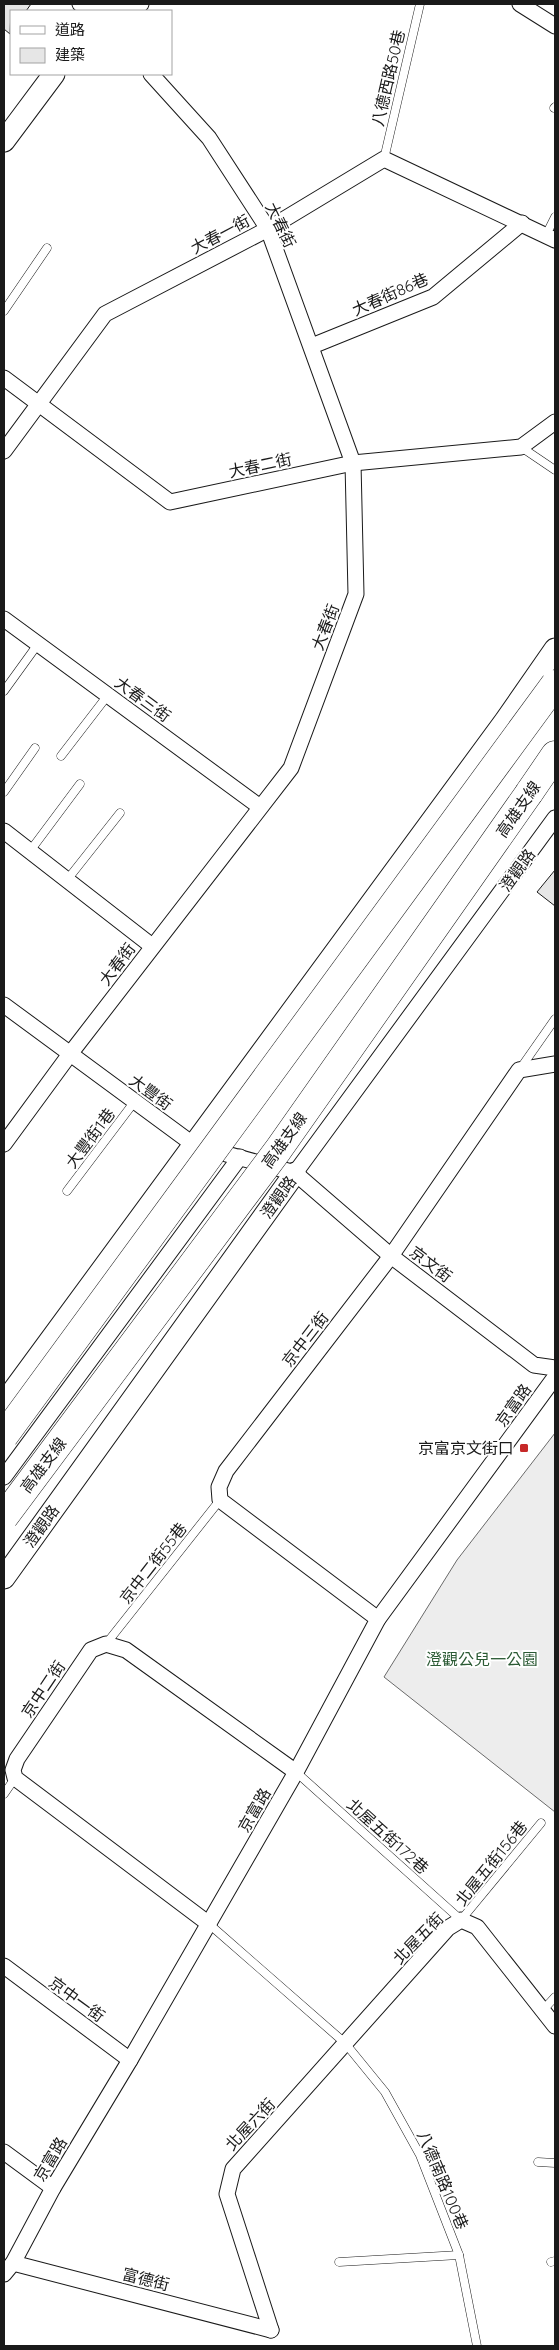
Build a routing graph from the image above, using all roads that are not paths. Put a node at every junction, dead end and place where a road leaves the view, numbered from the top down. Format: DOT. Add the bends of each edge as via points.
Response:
graph roads {
  1 [pos="141,4"];
  2 [pos="420,4"];
  3 [pos="520,4"];
  4 [pos="116,10"];
  5 [pos="555,26"];
  6 [pos="53,75"];
  7 [pos="152,75"];
  8 [pos="4,141"];
  9 [pos="384,159"];
  10 [pos="555,217"];
  11 [pos="522,223"];
  12 [pos="268,228"];
  13 [pos="551,237"];
  14 [pos="47,248"];
  15 [pos="4,311"];
  16 [pos="312,346"];
  17 [pos="4,378"];
  18 [pos="39,403"];
  19 [pos="555,422"];
  20 [pos="521,447"];
  21 [pos="4,451"];
  22 [pos="353,463"];
  23 [pos="555,470"];
  24 [pos="4,619"];
  25 [pos="38,644"];
  26 [pos="555,649"];
  27 [pos="555,684"];
  28 [pos="4,691"];
  29 [pos="108,695"];
  30 [pos="35,748"];
  31 [pos="555,755"];
  32 [pos="61,756"];
  33 [pos="555,772"];
  34 [pos="80,784"];
  35 [pos="4,792"];
  36 [pos="529,793"];
  37 [pos="260,807"];
  38 [pos="120,813"];
  39 [pos="555,818"];
  40 [pos="4,831"];
  41 [pos="30,851"];
  42 [pos="67,880"];
  43 [pos="152,946"];
  44 [pos="4,1005"];
  45 [pos="555,1020"];
  46 [pos="70,1054"];
  47 [pos="555,1064"];
  48 [pos="519,1070"];
  49 [pos="134,1101"];
  50 [pos="4,1144"];
  51 [pos="194,1145"];
  52 [pos="240,1158"];
  53 [pos="295,1173"];
  54 [pos="67,1191"];
  55 [pos="392,1256"];
  56 [pos="555,1368"];
  57 [pos="555,1377"];
  58 [pos="4,1403"];
  59 [pos="4,1436"];
  60 [pos="4,1477"];
  61 [pos="220,1500"];
  62 [pos="4,1517"];
  63 [pos="4,1578"];
  64 [pos="378,1619"];
  65 [pos="106,1644"];
  66 [pos="296,1772"];
  67 [pos="15,1778"];
  68 [pos="4,1794"];
  69 [pos="541,1823"];
  70 [pos="461,1920"];
  71 [pos="208,1924"];
  72 [pos="4,1966"];
  73 [pos="555,1997"];
  74 [pos="544,2009"];
  75 [pos="555,2026"];
  76 [pos="345,2043"];
  77 [pos="130,2060"];
  78 [pos="4,2152"];
  79 [pos="538,2162"];
  80 [pos="555,2163"];
  81 [pos="53,2188"];
  82 [pos="459,2255"];
  83 [pos="339,2262"];
  84 [pos="8,2269"];
  85 [pos="270,2330"];
  86 [pos="477,2346"];
  1 -- 4 [label="street"];
  2 -- 9 [label="lane, 八德西路50巷"];
  3 -- 5 [label="street"];
  6 -- 8 [label="street"];
  7 -- 12 [label="street, 大春街" via="209,138"];
  9 -- 11 [label="street"];
  9 -- 12 [label="street, 大春一街"];
  10 -- 13 [label="lane"];
  11 -- 13 [label="street"];
  11 -- 16 [label="street, 大春街86巷" via="433,297"];
  12 -- 16 [label="street, 大春街"];
  12 -- 18 [label="street, 大春一街" via="106,314"];
  14 -- 15 [label="lane"];
  16 -- 22 [label="street, 大春街"];
  17 -- 18 [label="street, 大春二街"];
  18 -- 21 [label="street, 大春一街"];
  18 -- 22 [label="street, 大春二街" via="170,502"];
  19 -- 20 [label="street"];
  20 -- 22 [label="street, 大春二街"];
  20 -- 23 [label="lane"];
  22 -- 37 [label="street, 大春街" via="356,594 291,768"];
  24 -- 25 [label="street, 大春三街"];
  25 -- 28 [label="lane"];
  25 -- 29 [label="street, 大春三街"];
  26 -- 51 [label="street"];
  27 -- 59 [label="highway, bridge"];
  29 -- 32 [label="lane"];
  29 -- 37 [label="street, 大春三街"];
  30 -- 35 [label="lane"];
  31 -- 36 [label="highway, 高雄支線"];
  33 -- 36 [label="highway"];
  34 -- 41 [label="lane"];
  36 -- 62 [label="highway, 高雄支線, bridge" via="278,1150"];
  37 -- 43 [label="street, 大春街"];
  38 -- 42 [label="lane"];
  39 -- 53 [label="street, 澄觀路"];
  40 -- 41 [label="street"];
  41 -- 42 [label="street"];
  42 -- 43 [label="street"];
  43 -- 46 [label="street, 大春街"];
  44 -- 46 [label="street, 大豐街"];
  45 -- 48 [label="lane"];
  46 -- 49 [label="street, 大豐街"];
  46 -- 50 [label="street, 大春街"];
  47 -- 48 [label="street"];
  48 -- 55 [label="street, 京中三街"];
  49 -- 51 [label="street, 大豐街"];
  49 -- 54 [label="lane, 大豐街1巷"];
  51 -- 52 [label="street, 大豐街"];
  51 -- 58 [label="street"];
  52 -- 53 [label="street, 大豐街"];
  52 -- 60 [label="street"];
  53 -- 55 [label="street, 京文街"];
  53 -- 63 [label="street, 澄觀路"];
  55 -- 56 [label="street, 京文街" via="534,1365"];
  55 -- 61 [label="street, 京中三街" via="226,1471 220,1487"];
  57 -- 64 [label="street, 京富路"];
  61 -- 64 [label="street"];
  61 -- 65 [label="lane, 京中二街55巷"];
  64 -- 66 [label="street, 京富路"];
  65 -- 66 [label="street" via="126,1650"];
  65 -- 67 [label="street, 京中二街" via="91,1650 43,1720 17,1759 13,1770"];
  66 -- 70 [label="lane, 北屋五街172巷"];
  66 -- 71 [label="street, 京富路"];
  67 -- 68 [label="lane"];
  67 -- 71 [label="street"];
  69 -- 70 [label="lane, 北屋五街156巷"];
  70 -- 74 [label="street, 北屋五街" via="477,1927"];
  70 -- 76 [label="street, 北屋五街" via="448,1928"];
  71 -- 76 [label="lane, 八德南路100巷"];
  71 -- 77 [label="street, 京富路"];
  72 -- 77 [label="street, 京中一街"];
  73 -- 74 [label="lane"];
  74 -- 75 [label="street, 北屋五街"];
  76 -- 82 [label="lane, 八德南路100巷" via="385,2092 420,2156"];
  76 -- 85 [label="street, 北屋六街" via="233,2169 227,2194"];
  77 -- 81 [label="street, 京富路"];
  78 -- 81 [label="street"];
  79 -- 80 [label="lane"];
  81 -- 84 [label="street, 京富路"];
  82 -- 83 [label="lane"];
  82 -- 86 [label="lane, 八德南路100巷"];
  84 -- 85 [label="street, 富德街"];
}
